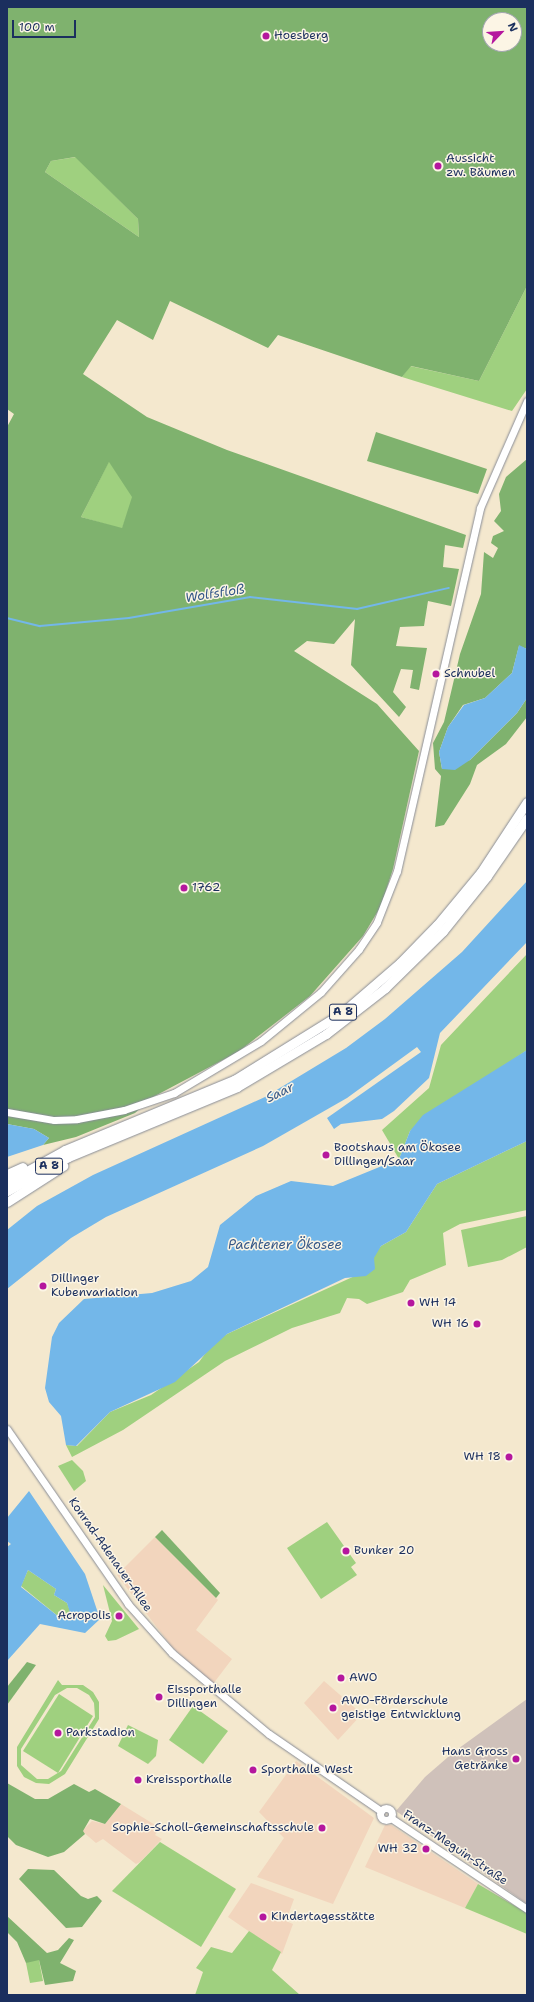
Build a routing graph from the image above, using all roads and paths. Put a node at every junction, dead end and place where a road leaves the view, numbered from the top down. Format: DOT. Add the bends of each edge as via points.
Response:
graph roads {
  1 [pos="527,401"];
  2 [pos="527,802"];
  3 [pos="527,818"];
  4 [pos="497,856"];
  5 [pos="484,874"];
  6 [pos="7,1112"];
  7 [pos="80,1144"];
  8 [pos="94,1146"];
  9 [pos="7,1174"];
  10 [pos="7,1182"];
  11 [pos="7,1191"];
  12 [pos="7,1202"];
  13 [pos="7,1429"];
  14 [pos="391,1818"];
  15 [pos="527,1909"];
  1 -- 6 [label="main road" via="480,508 397,871 380,917 359,949 321,992 267,1037 226,1065 174,1093 124,1110 77,1119 54,1120"];
  2 -- 4 [label="highway, A 8"];
  3 -- 4 [label="highway, A 8"];
  4 -- 5 [label="highway, A 8"];
  5 -- 7 [label="highway, A 8" via="400,963 307,1038 204,1094"];
  5 -- 8 [label="highway, A 8" via="443,930 405,969 311,1044 207,1101"];
  7 -- 9 [label="highway"];
  7 -- 10 [label="highway, A 8"];
  8 -- 11 [label="highway, A 8"];
  8 -- 12 [label="highway"];
  13 -- 14 [label="main road, Konrad-Adenauer-Allee" via="128,1604 169,1650 211,1689 269,1734 380,1810 382,1820"];
  14 -- 15 [label="main road, Franz-Meguin-Straße"];
}
